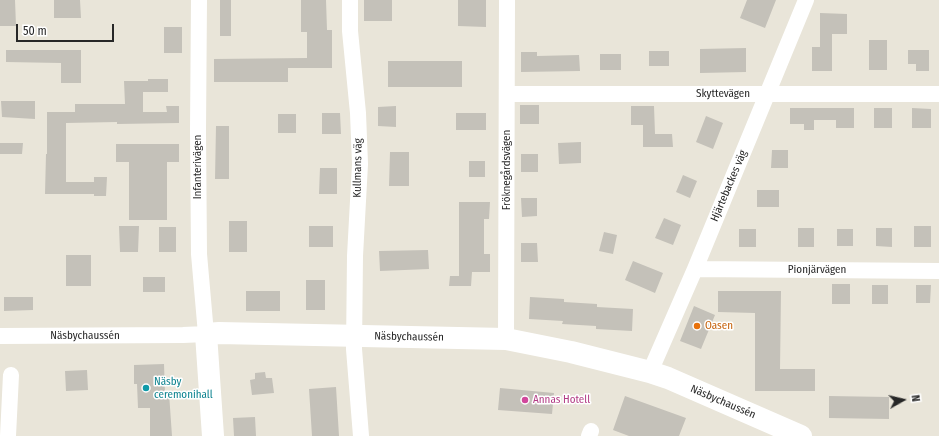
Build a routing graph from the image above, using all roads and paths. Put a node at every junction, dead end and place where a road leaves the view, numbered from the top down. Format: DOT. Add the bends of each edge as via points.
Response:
graph roads {
  1 [pos="199,0"];
  2 [pos="350,0"];
  3 [pos="507,0"];
  4 [pos="806,0"];
  5 [pos="768,93"];
  6 [pos="507,94"];
  7 [pos="939,94"];
  8 [pos="695,269"];
  9 [pos="939,271"];
  10 [pos="206,334"];
  11 [pos="0,336"];
  12 [pos="354,336"];
  13 [pos="506,339"];
  14 [pos="650,372"];
  15 [pos="11,375"];
  16 [pos="8,436"];
  17 [pos="213,436"];
  18 [pos="361,436"];
  19 [pos="801,436"];
  1 -- 10 [label="street, Infanterivägen" via="199,254"];
  2 -- 12 [label="street, Kullmans väg" via="360,164"];
  3 -- 6 [label="street, Fröknegårdsvägen"];
  4 -- 5 [label="street, Hjärtebackes väg"];
  5 -- 6 [label="street, Skyttevägen"];
  5 -- 7 [label="street, Skyttevägen"];
  5 -- 8 [label="street, Hjärtebackes väg"];
  6 -- 13 [label="street, Fröknegårdsvägen"];
  8 -- 9 [label="street, Pionjärvägen"];
  8 -- 14 [label="street, Hjärtebackes väg"];
  10 -- 11 [label="street, Näsbychaussén"];
  10 -- 12 [label="street, Näsbychaussén"];
  10 -- 17 [label="street"];
  12 -- 13 [label="street, Näsbychaussén"];
  12 -- 18 [label="street, Kullmans väg"];
  13 -- 14 [label="street, Näsbychaussén" via="572,352"];
  14 -- 19 [label="street, Näsbychaussén"];
  15 -- 16 [label="street"];
}
